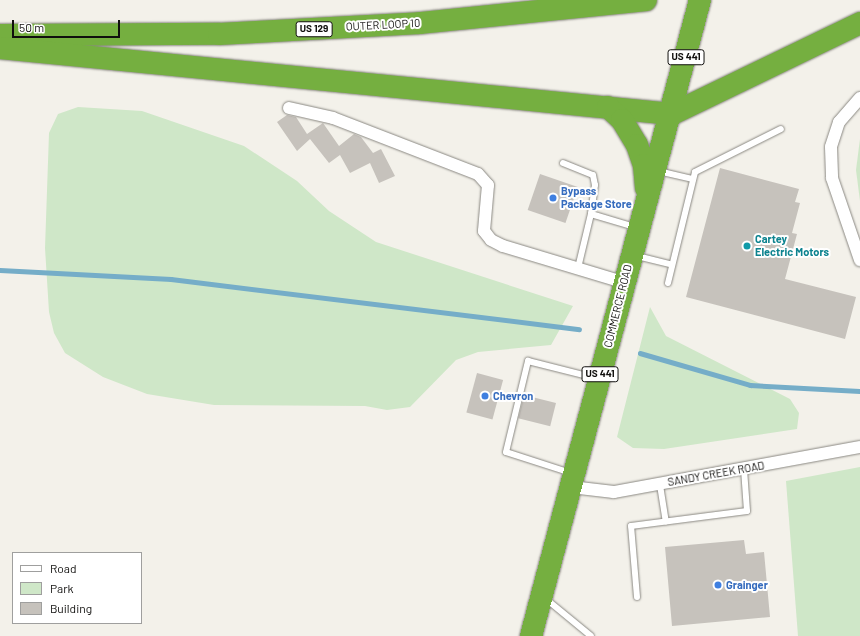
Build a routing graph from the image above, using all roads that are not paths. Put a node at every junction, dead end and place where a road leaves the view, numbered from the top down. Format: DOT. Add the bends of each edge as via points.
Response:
graph roads {
  1 [pos="700,0"];
  2 [pos="636,2"];
  3 [pos="860,23"];
  4 [pos="0,35"];
  5 [pos="0,48"];
  6 [pos="860,98"];
  7 [pos="608,107"];
  8 [pos="289,108"];
  9 [pos="672,114"];
  10 [pos="781,129"];
  11 [pos="563,163"];
  12 [pos="655,170"];
  13 [pos="693,179"];
  14 [pos="647,195"];
  15 [pos="591,214"];
  16 [pos="638,228"];
  17 [pos="631,254"];
  18 [pos="860,260"];
  19 [pos="672,265"];
  20 [pos="578,268"];
  21 [pos="623,282"];
  22 [pos="668,283"];
  23 [pos="599,379"];
  24 [pos="860,446"];
  25 [pos="744,469"];
  26 [pos="572,481"];
  27 [pos="660,484"];
  28 [pos="666,522"];
  29 [pos="542,596"];
  30 [pos="637,597"];
  31 [pos="532,636"];
  32 [pos="591,636"];
  1 -- 9 [label="highway, COMMERCE ROAD / US 441"];
  2 -- 4 [label="highway, OUTER LOOP 10 / US 129" via="420,23 257,32"];
  3 -- 9 [label="highway"];
  5 -- 7 [label="highway"];
  6 -- 18 [label="street" via="839,122 831,147 832,178"];
  7 -- 9 [label="highway"];
  7 -- 14 [label="highway" via="622,120 637,145 644,165"];
  8 -- 20 [label="street" via="332,118 478,174 488,185 484,231 491,240"];
  9 -- 12 [label="highway, COMMERCE ROAD / US 441"];
  10 -- 13 [label="lane" via="695,172"];
  11 -- 15 [label="lane" via="593,175 595,185"];
  12 -- 13 [label="lane"];
  12 -- 14 [label="highway, COMMERCE ROAD / US 441"];
  13 -- 19 [label="lane"];
  14 -- 16 [label="highway, COMMERCE ROAD / US 441"];
  15 -- 16 [label="lane"];
  15 -- 20 [label="lane"];
  16 -- 17 [label="highway, COMMERCE ROAD / US 441"];
  17 -- 19 [label="lane"];
  17 -- 21 [label="highway, COMMERCE ROAD / US 441"];
  19 -- 22 [label="lane"];
  20 -- 21 [label="street"];
  21 -- 23 [label="highway, COMMERCE ROAD / US 441"];
  23 -- 26 [label="highway, COMMERCE ROAD / US 441"];
  23 -- 26 [label="lane" via="528,361 506,452"];
  24 -- 25 [label="street, SANDY CREEK ROAD"];
  25 -- 27 [label="street, SANDY CREEK ROAD"];
  25 -- 28 [label="lane" via="747,511"];
  26 -- 27 [label="street, SANDY CREEK ROAD" via="606,493"];
  26 -- 29 [label="highway, COMMERCE ROAD / US 441"];
  27 -- 28 [label="lane"];
  28 -- 30 [label="lane" via="631,526"];
  29 -- 31 [label="highway, COMMERCE ROAD / US 441"];
  29 -- 32 [label="lane"];
}
